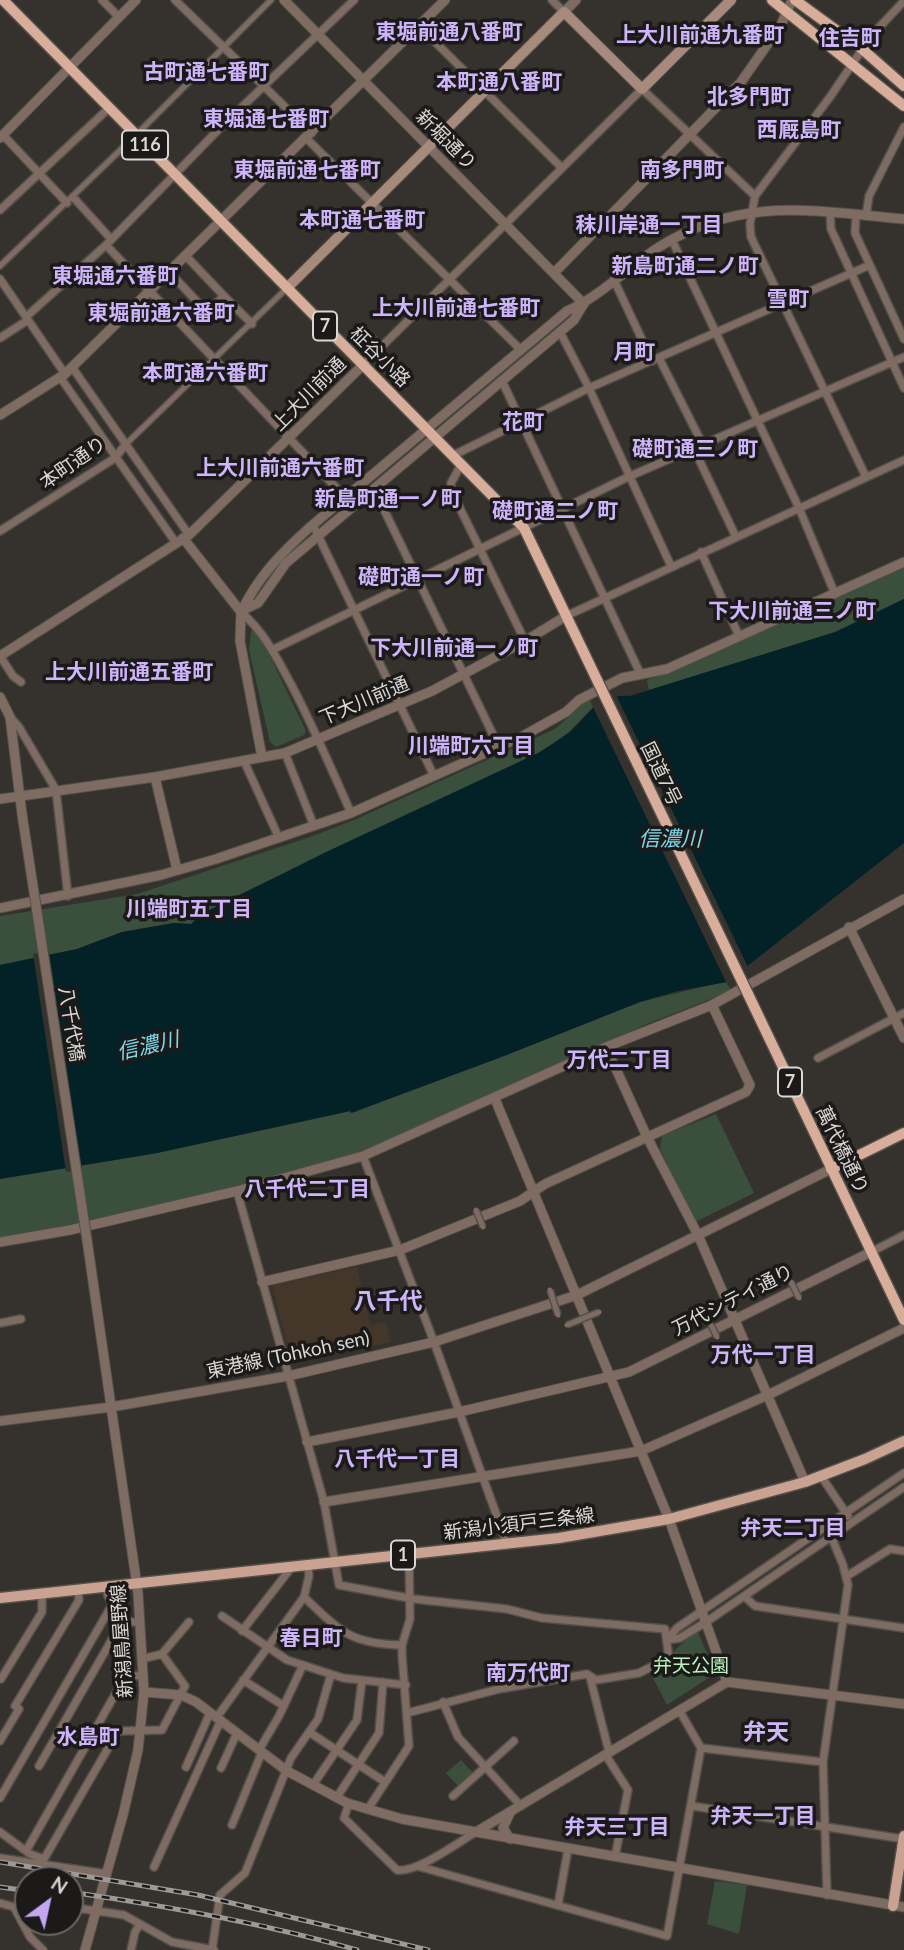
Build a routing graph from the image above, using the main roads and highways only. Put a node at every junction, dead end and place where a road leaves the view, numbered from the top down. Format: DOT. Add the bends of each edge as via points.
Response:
graph roads {
  1 [pos="732,0"];
  2 [pos="772,0"];
  3 [pos="794,0"];
  4 [pos="2,2"];
  5 [pos="564,12"];
  6 [pos="904,86"];
  7 [pos="904,106"];
  8 [pos="287,288"];
  9 [pos="598,682"];
  10 [pos="748,994"];
  11 [pos="904,1133"];
  12 [pos="831,1169"];
  13 [pos="904,1320"];
  14 [pos="904,1441"];
  15 [pos="0,1598"];
  16 [pos="904,1838"];
  17 [pos="899,1907"];
  1 -- 5 [label="main road, 上大川前通" via="642,89"];
  2 -- 7 [label="highway"];
  3 -- 6 [label="highway"];
  4 -- 8 [label="highway, 柾谷小路 / 116"];
  5 -- 8 [label="main road, 本町通り"];
  8 -- 9 [label="highway, 柾谷小路 / 7" via="524,528"];
  9 -- 10 [label="highway, 国道7号 / 7, bridge"];
  10 -- 12 [label="highway, 萬代橋通り / 7"];
  11 -- 12 [label="highway"];
  12 -- 13 [label="highway, 萬代橋通り / 7"];
  14 -- 15 [label="main road, 新潟小須戸三条線 / 1" via="805,1482 669,1519 559,1538"];
  16 -- 17 [label="main road"];
}
